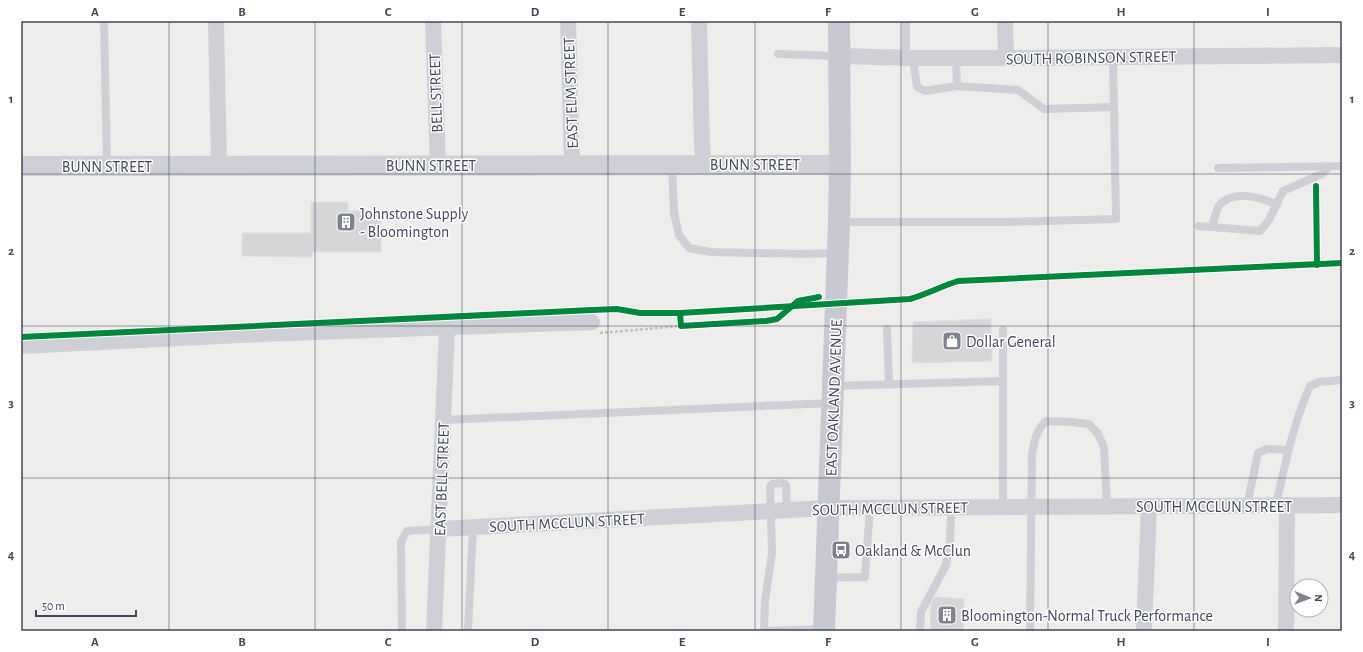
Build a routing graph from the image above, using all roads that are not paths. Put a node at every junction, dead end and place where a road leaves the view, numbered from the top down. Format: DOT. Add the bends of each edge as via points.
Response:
graph roads {
  1 [pos="104,21"];
  2 [pos="216,21"];
  3 [pos="433,21"];
  4 [pos="568,21"];
  5 [pos="699,21"];
  6 [pos="839,21"];
  7 [pos="906,21"];
  8 [pos="1005,21"];
  9 [pos="778,54"];
  10 [pos="1342,54"];
  11 [pos="840,56"];
  12 [pos="1113,57"];
  13 [pos="910,58"];
  14 [pos="956,58"];
  15 [pos="1006,58"];
  16 [pos="957,86"];
  17 [pos="1114,107"];
  18 [pos="672,164"];
  19 [pos="703,164"];
  20 [pos="219,165"];
  21 [pos="840,165"];
  22 [pos="21,166"];
  23 [pos="107,166"];
  24 [pos="438,166"];
  25 [pos="572,166"];
  26 [pos="1342,166"];
  27 [pos="1330,167"];
  28 [pos="1218,168"];
  29 [pos="1277,204"];
  30 [pos="840,222"];
  31 [pos="1199,226"];
  32 [pos="1212,226"];
  33 [pos="838,253"];
  34 [pos="592,322"];
  35 [pos="447,328"];
  36 [pos="887,329"];
  37 [pos="1003,330"];
  38 [pos="21,346"];
  39 [pos="1342,380"];
  40 [pos="1003,381"];
  41 [pos="889,384"];
  42 [pos="834,394"];
  43 [pos="443,420"];
  44 [pos="1288,450"];
  45 [pos="1281,505"];
  46 [pos="1342,505"];
  47 [pos="1149,506"];
  48 [pos="1247,506"];
  49 [pos="1003,507"];
  50 [pos="1032,507"];
  51 [pos="1107,507"];
  52 [pos="829,508"];
  53 [pos="870,508"];
  54 [pos="951,508"];
  55 [pos="787,510"];
  56 [pos="771,511"];
  57 [pos="473,527"];
  58 [pos="439,529"];
  59 [pos="826,578"];
  60 [pos="824,630"];
  61 [pos="402,631"];
  62 [pos="434,631"];
  63 [pos="468,631"];
  64 [pos="764,631"];
  65 [pos="768,631"];
  66 [pos="920,631"];
  67 [pos="1030,631"];
  68 [pos="1144,631"];
  69 [pos="1286,631"];
  1 -- 23 [label="lane"];
  2 -- 20 [label="street"];
  3 -- 24 [label="street, BELL STREET"];
  4 -- 25 [label="street, EAST ELM STREET"];
  5 -- 19 [label="street"];
  6 -- 11 [label="main road, EAST OAKLAND AVENUE"];
  7 -- 13 [label="lane"];
  8 -- 15 [label="street"];
  9 -- 11 [label="lane"];
  10 -- 12 [label="street, SOUTH ROBINSON STREET"];
  11 -- 13 [label="street, SOUTH ROBINSON STREET"];
  11 -- 21 [label="main road, EAST OAKLAND AVENUE"];
  12 -- 15 [label="street, SOUTH ROBINSON STREET"];
  12 -- 17 [label="lane"];
  13 -- 14 [label="street, SOUTH ROBINSON STREET"];
  13 -- 16 [label="lane" via="917,87 925,91"];
  14 -- 15 [label="street, SOUTH ROBINSON STREET"];
  14 -- 16 [label="lane"];
  16 -- 17 [label="lane" via="1018,90 1044,109"];
  17 -- 30 [label="lane" via="1116,219"];
  18 -- 19 [label="street, BUNN STREET"];
  18 -- 25 [label="street, BUNN STREET"];
  18 -- 33 [label="lane" via="674,213 679,235 690,248 711,252"];
  19 -- 21 [label="street, BUNN STREET"];
  20 -- 23 [label="street, BUNN STREET"];
  20 -- 24 [label="street, BUNN STREET"];
  21 -- 30 [label="main road, EAST OAKLAND AVENUE"];
  22 -- 23 [label="street, BUNN STREET"];
  24 -- 25 [label="street, BUNN STREET"];
  26 -- 27 [label="lane"];
  27 -- 28 [label="lane"];
  27 -- 29 [label="lane" via="1322,174 1283,191"];
  29 -- 32 [label="lane" via="1260,231"];
  29 -- 32 [label="lane" via="1266,199 1230,196 1219,205"];
  30 -- 33 [label="main road, EAST OAKLAND AVENUE"];
  31 -- 32 [label="lane"];
  33 -- 42 [label="main road, EAST OAKLAND AVENUE"];
  34 -- 35 [label="street"];
  35 -- 38 [label="street"];
  35 -- 43 [label="street, EAST BELL STREET"];
  36 -- 41 [label="lane"];
  37 -- 40 [label="lane"];
  39 -- 44 [label="lane" via="1319,382 1310,386"];
  40 -- 41 [label="lane"];
  40 -- 49 [label="lane"];
  41 -- 42 [label="lane"];
  42 -- 43 [label="lane"];
  42 -- 52 [label="main road, EAST OAKLAND AVENUE"];
  43 -- 58 [label="street, EAST BELL STREET"];
  44 -- 45 [label="lane"];
  44 -- 48 [label="lane" via="1267,449 1258,453"];
  45 -- 46 [label="street, SOUTH MCCLUN STREET"];
  45 -- 48 [label="street, SOUTH MCCLUN STREET"];
  45 -- 69 [label="street"];
  47 -- 48 [label="street, SOUTH MCCLUN STREET"];
  47 -- 51 [label="street, SOUTH MCCLUN STREET"];
  47 -- 68 [label="street"];
  49 -- 50 [label="street, SOUTH MCCLUN STREET"];
  49 -- 54 [label="street, SOUTH MCCLUN STREET"];
  50 -- 51 [label="street, SOUTH MCCLUN STREET"];
  50 -- 51 [label="lane" via="1034,441 1040,426 1046,421 1089,424 1098,434 1104,447"];
  50 -- 67 [label="lane"];
  52 -- 53 [label="street, SOUTH MCCLUN STREET"];
  52 -- 55 [label="street, SOUTH MCCLUN STREET"];
  52 -- 59 [label="main road, EAST OAKLAND AVENUE"];
  53 -- 54 [label="street, SOUTH MCCLUN STREET"];
  53 -- 59 [label="lane" via="865,577"];
  54 -- 66 [label="lane" via="950,545 946,565 921,612"];
  55 -- 56 [label="street, SOUTH MCCLUN STREET"];
  55 -- 56 [label="lane" via="786,485 783,483 770,485"];
  56 -- 57 [label="street, SOUTH MCCLUN STREET"];
  56 -- 64 [label="lane" via="772,553 765,601"];
  57 -- 58 [label="street, SOUTH MCCLUN STREET"];
  57 -- 63 [label="lane"];
  58 -- 61 [label="lane" via="407,531 402,542"];
  58 -- 62 [label="street, EAST BELL STREET"];
  59 -- 60 [label="main road, EAST OAKLAND AVENUE"];
  60 -- 65 [label="lane"];
}
